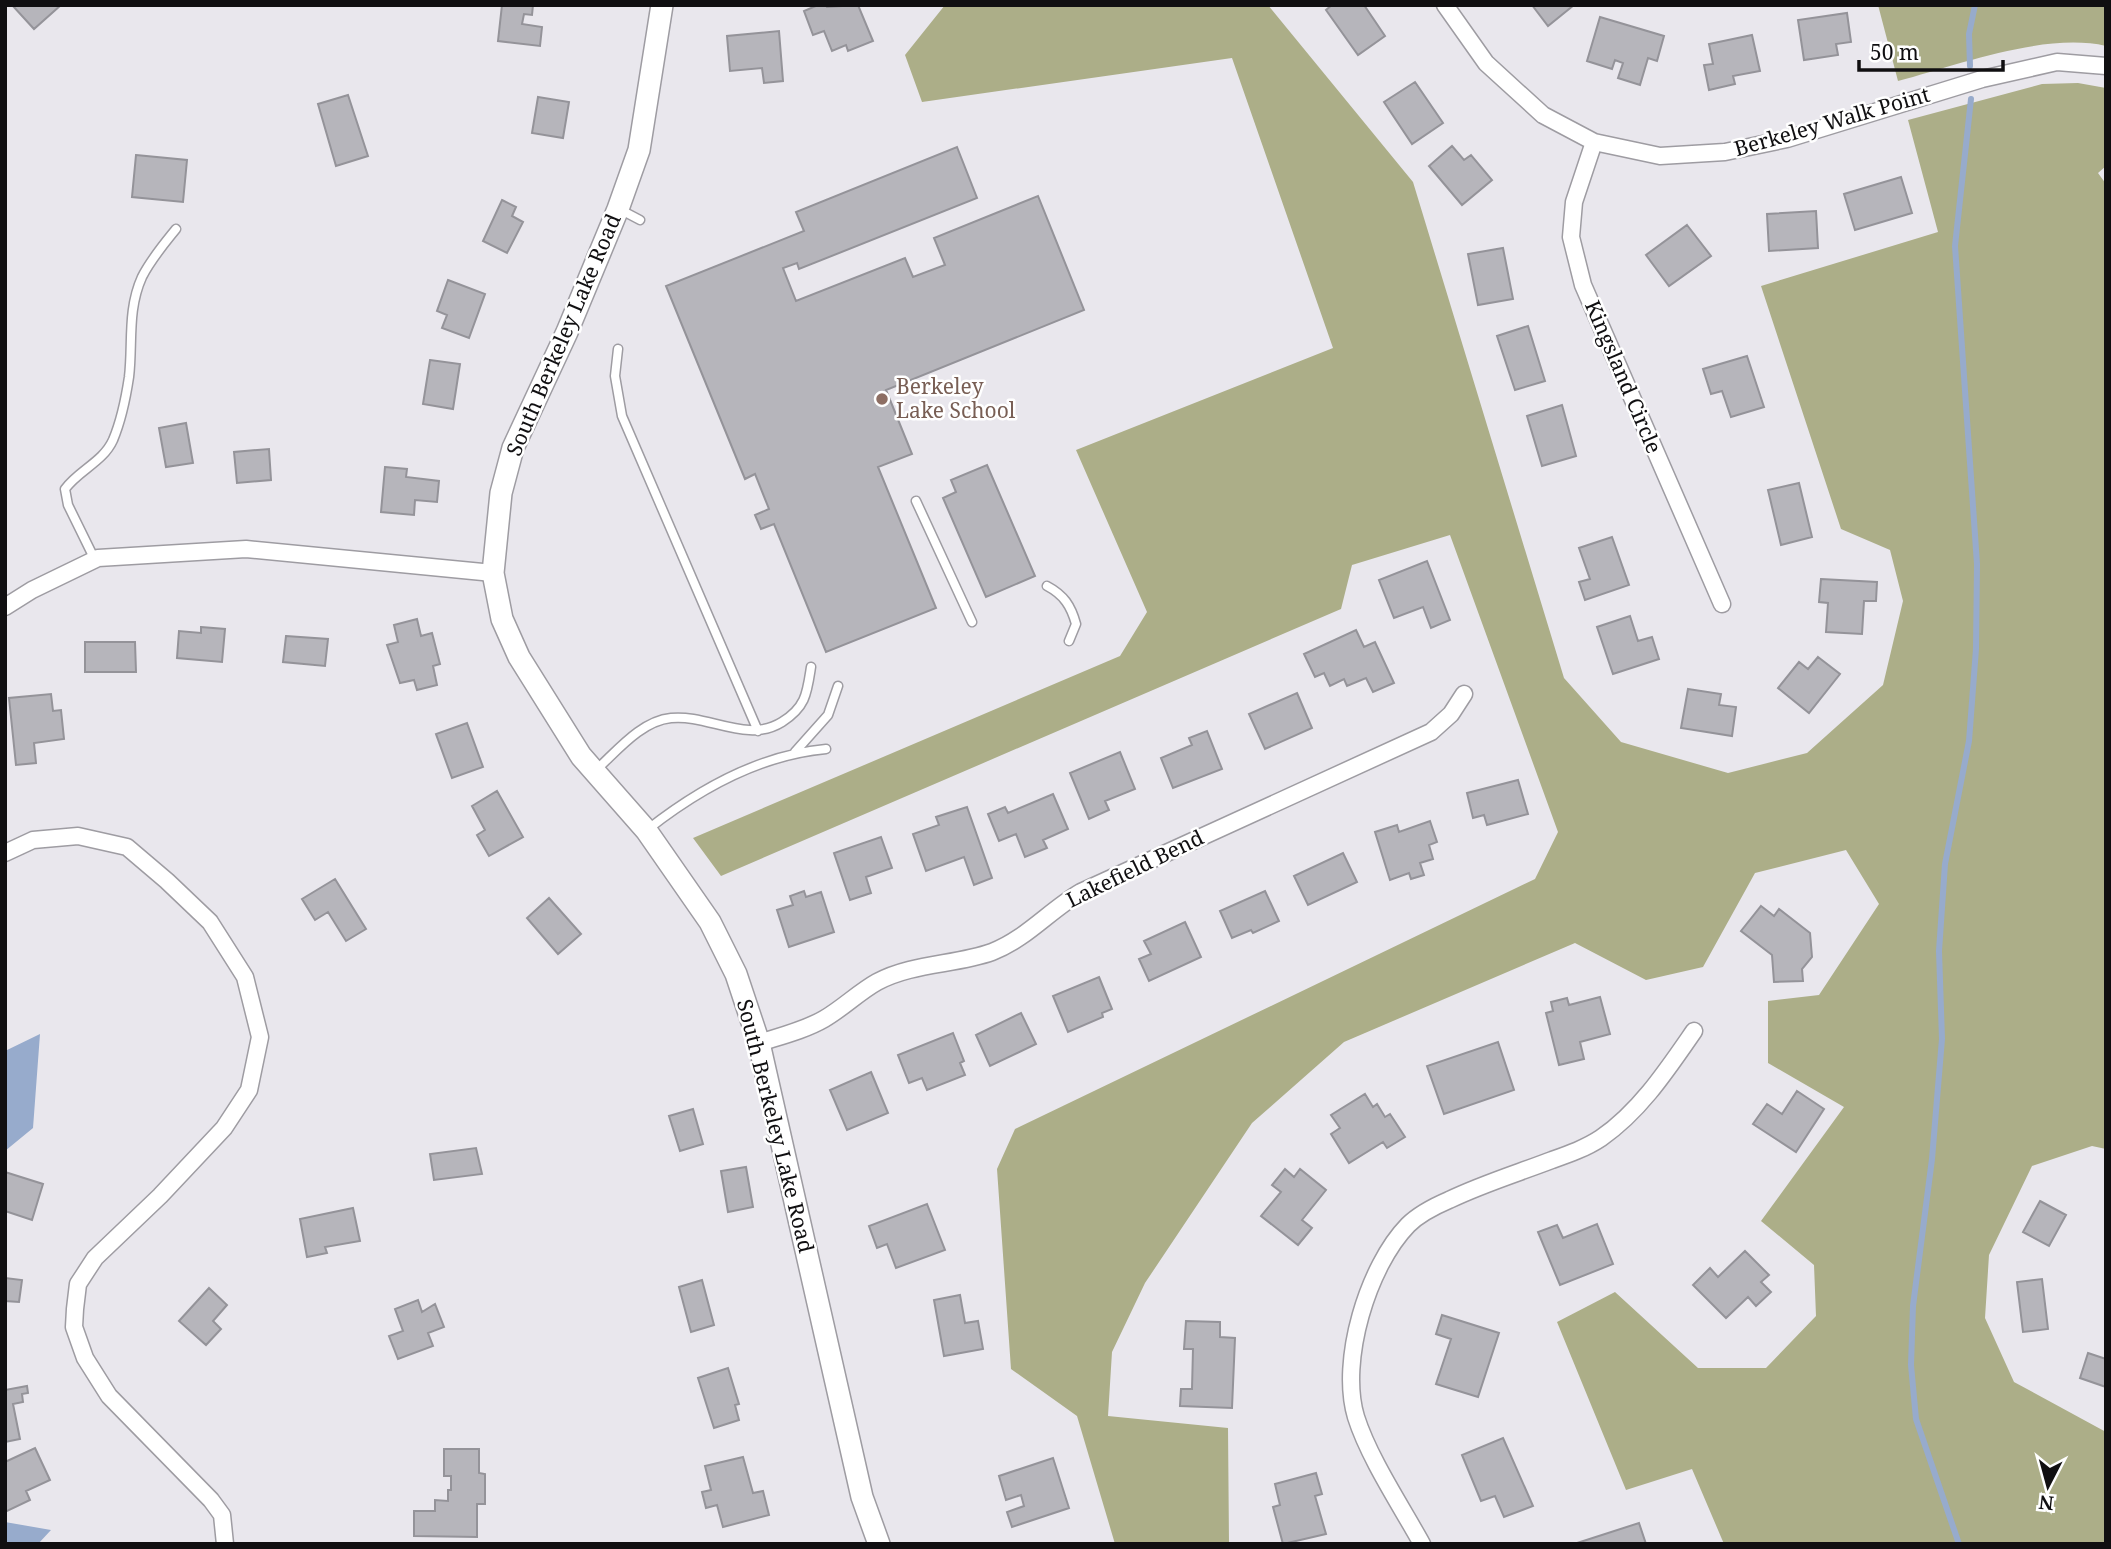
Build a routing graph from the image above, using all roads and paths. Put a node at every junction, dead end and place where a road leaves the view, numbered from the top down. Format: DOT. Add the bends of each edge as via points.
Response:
graph roads {
  1 [pos="662,5"];
  2 [pos="1445,5"];
  3 [pos="2106,66"];
  4 [pos="1594,142"];
  5 [pos="618,209"];
  6 [pos="640,220"];
  7 [pos="176,229"];
  8 [pos="618,349"];
  9 [pos="916,501"];
  10 [pos="95,560"];
  11 [pos="493,573"];
  12 [pos="1047,586"];
  13 [pos="1722,604"];
  14 [pos="5,607"];
  15 [pos="972,622"];
  16 [pos="1069,641"];
  17 [pos="811,667"];
  18 [pos="838,686"];
  19 [pos="1464,694"];
  20 [pos="758,731"];
  21 [pos="826,749"];
  22 [pos="795,751"];
  23 [pos="594,772"];
  24 [pos="646,830"];
  25 [pos="5,853"];
  26 [pos="1694,1031"];
  27 [pos="759,1043"];
  28 [pos="225,1544"];
  29 [pos="880,1544"];
  30 [pos="1422,1544"];
  1 -- 5 [label="street, South Berkeley Lake Road" via="639,150"];
  2 -- 4 [label="street, Berkeley Walk Point" via="1486,63 1543,115"];
  3 -- 4 [label="street, Berkeley Walk Point" via="2057,62 2020,70 1787,139 1725,152 1660,156"];
  4 -- 13 [label="street, Kingsland Circle" via="1574,202 1571,237 1583,285"];
  5 -- 6 [label="lane"];
  5 -- 11 [label="street, South Berkeley Lake Road" via="513,448 501,493"];
  7 -- 10 [label="lane" via="142,278 133,308 129,376 113,439 106,453 65,489 68,506"];
  8 -- 20 [label="lane" via="615,376 622,416"];
  9 -- 15 [label="lane"];
  10 -- 11 [label="street" via="246,550"];
  10 -- 14 [label="street"];
  11 -- 23 [label="street, South Berkeley Lake Road" via="502,618 519,657"];
  12 -- 16 [label="lane" via="1060,593 1072,609 1076,624"];
  17 -- 20 [label="lane" via="807,693 797,713"];
  18 -- 22 [label="lane" via="828,715"];
  19 -- 27 [label="street, Lakefield Bend" via="1451,715 1431,732 1081,892 1007,945 877,982 814,1024"];
  20 -- 23 [label="lane" via="671,718 650,724"];
  21 -- 22 [label="lane"];
  22 -- 24 [label="lane" via="718,782"];
  23 -- 24 [label="street, South Berkeley Lake Road"];
  24 -- 27 [label="street, South Berkeley Lake Road" via="710,922 736,974"];
  25 -- 28 [label="street" via="33,840 78,836 127,847 210,922 245,977 261,1037 249,1090 224,1128 96,1258 78,1284 74,1327 85,1358 109,1396 211,1500 222,1516"];
  26 -- 30 [label="street" via="1656,1087 1601,1138 1431,1209 1409,1224 1387,1252 1357,1326 1351,1382 1356,1416 1368,1447"];
  27 -- 29 [label="street, South Berkeley Lake Road" via="862,1497"];
}
